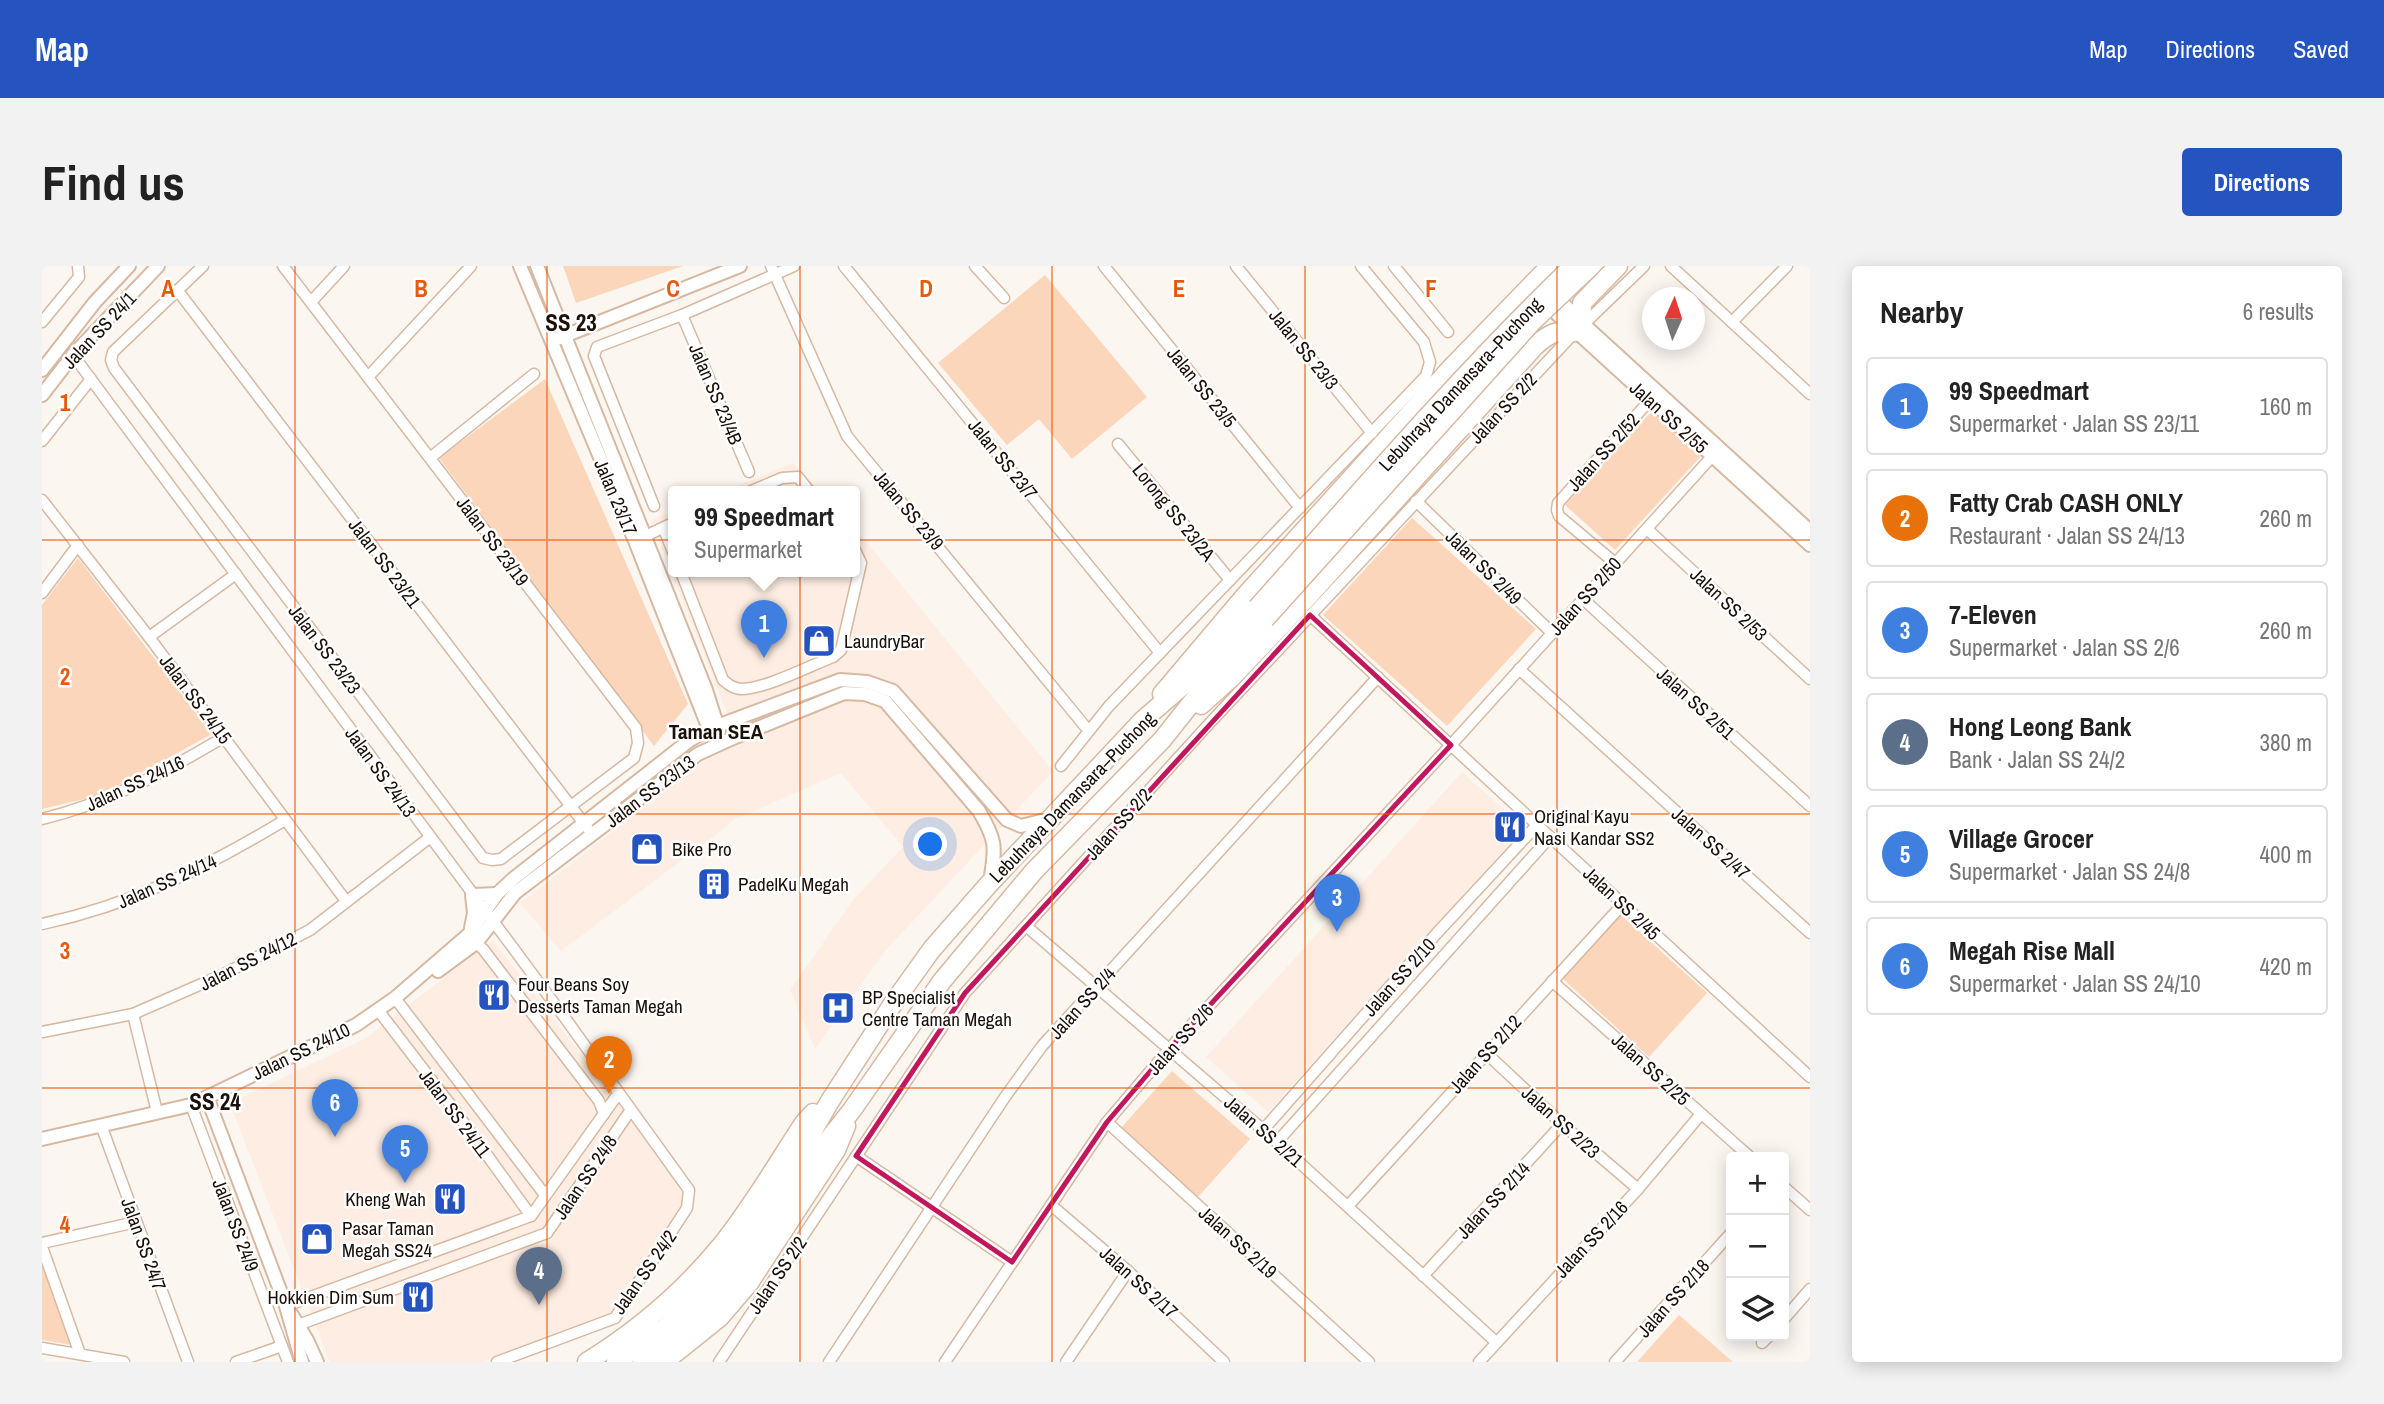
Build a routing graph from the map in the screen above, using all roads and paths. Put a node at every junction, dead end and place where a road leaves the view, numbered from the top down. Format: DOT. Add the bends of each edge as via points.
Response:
graph roads {
  1 [pos="78,266"];
  2 [pos="158,266"];
  3 [pos="203,266"];
  4 [pos="284,266"];
  5 [pos="344,266"];
  6 [pos="471,266"];
  7 [pos="520,266"];
  8 [pos="537,266"];
  9 [pos="740,266"];
  10 [pos="794,266"];
  11 [pos="844,266"];
  12 [pos="975,266"];
  13 [pos="1104,266"];
  14 [pos="1236,266"];
  15 [pos="1361,266"];
  16 [pos="1394,266"];
  17 [pos="1559,266"];
  18 [pos="1573,266"];
  19 [pos="1591,266"];
  20 [pos="1618,266"];
  21 [pos="1644,266"];
  22 [pos="1671,266"];
  23 [pos="1787,266"];
  24 [pos="125,268"];
  25 [pos="773,271"];
  26 [pos="1539,277"];
  27 [pos="1596,286"];
  28 [pos="138,288"];
  29 [pos="178,291"];
  30 [pos="1004,298"];
  31 [pos="311,302"];
  32 [pos="1509,307"];
  33 [pos="682,315"];
  34 [pos="42,322"];
  35 [pos="1732,322"];
  36 [pos="1580,326"];
  37 [pos="1448,332"];
  38 [pos="564,335"];
  39 [pos="1545,336"];
  40 [pos="550,342"];
  41 [pos="73,355"];
  42 [pos="42,370"];
  43 [pos="534,374"];
  44 [pos="368,377"];
  45 [pos="91,379"];
  46 [pos="1810,394"];
  47 [pos="42,395"];
  48 [pos="1650,400"];
  49 [pos="1371,433"];
  50 [pos="42,441"];
  51 [pos="1118,444"];
  52 [pos="1716,452"];
  53 [pos="430,458"];
  54 [pos="749,472"];
  55 [pos="763,486"];
  56 [pos="805,486"];
  57 [pos="42,500"];
  58 [pos="1416,501"];
  59 [pos="654,506"];
  60 [pos="1300,508"];
  61 [pos="668,526"];
  62 [pos="1647,528"];
  63 [pos="1810,531"];
  64 [pos="640,539"];
  65 [pos="78,545"];
  66 [pos="1810,545"];
  67 [pos="1615,564"];
  68 [pos="236,574"];
  69 [pos="683,577"];
  70 [pos="858,577"];
  71 [pos="1230,580"];
  72 [pos="42,593"];
  73 [pos="1583,599"];
  74 [pos="1261,613"];
  75 [pos="1310,615"];
  76 [pos="1552,633"];
  77 [pos="149,637"];
  78 [pos="1160,653"];
  79 [pos="1519,669"];
  80 [pos="1378,677"];
  81 [pos="1810,679"];
  82 [pos="705,702"];
  83 [pos="741,717"];
  84 [pos="1143,720"];
  85 [pos="715,730"];
  86 [pos="1088,730"];
  87 [pos="224,737"];
  88 [pos="733,738"];
  89 [pos="690,740"];
  90 [pos="1162,740"];
  91 [pos="1451,744"];
  92 [pos="709,749"];
  93 [pos="1061,766"];
  94 [pos="570,806"];
  95 [pos="1810,806"];
  96 [pos="1053,817"];
  97 [pos="42,819"];
  98 [pos="285,820"];
  99 [pos="1537,825"];
  100 [pos="588,829"];
  101 [pos="1550,837"];
  102 [pos="429,838"];
  103 [pos="989,884"];
  104 [pos="497,894"];
  105 [pos="472,895"];
  106 [pos="346,901"];
  107 [pos="1623,904"];
  108 [pos="489,917"];
  109 [pos="42,925"];
  110 [pos="1026,926"];
  111 [pos="1810,933"];
  112 [pos="473,939"];
  113 [pos="1552,981"];
  114 [pos="1098,986"];
  115 [pos="395,998"];
  116 [pos="378,1010"];
  117 [pos="133,1014"];
  118 [pos="42,1032"];
  119 [pos="1170,1048"];
  120 [pos="1486,1053"];
  121 [pos="1810,1077"];
  122 [pos="618,1094"];
  123 [pos="207,1097"];
  124 [pos="830,1101"];
  125 [pos="191,1105"];
  126 [pos="852,1110"];
  127 [pos="630,1111"];
  128 [pos="158,1112"];
  129 [pos="604,1114"];
  130 [pos="1701,1114"];
  131 [pos="1107,1122"];
  132 [pos="1562,1124"];
  133 [pos="101,1125"];
  134 [pos="1263,1130"];
  135 [pos="42,1139"];
  136 [pos="1277,1142"];
  137 [pos="1744,1152"];
  138 [pos="856,1156"];
  139 [pos="787,1189"];
  140 [pos="1638,1189"];
  141 [pos="689,1190"];
  142 [pos="1789,1191"];
  143 [pos="545,1195"];
  144 [pos="1051,1205"];
  145 [pos="1348,1206"];
  146 [pos="933,1207"];
  147 [pos="1810,1210"];
  148 [pos="531,1216"];
  149 [pos="136,1222"];
  150 [pos="1726,1239"];
  151 [pos="42,1245"];
  152 [pos="1012,1262"];
  153 [pos="1128,1271"];
  154 [pos="1423,1276"];
  155 [pos="1810,1289"];
  156 [pos="286,1306"];
  157 [pos="1789,1313"];
  158 [pos="298,1325"];
  159 [pos="1496,1342"];
  160 [pos="282,1346"];
  161 [pos="42,1348"];
  162 [pos="80,1354"];
  163 [pos="124,1362"];
  164 [pos="188,1362"];
  165 [pos="236,1362"];
  166 [pos="288,1362"];
  167 [pos="302,1362"];
  168 [pos="317,1362"];
  169 [pos="497,1362"];
  170 [pos="587,1362"];
  171 [pos="616,1362"];
  172 [pos="642,1362"];
  173 [pos="664,1362"];
  174 [pos="719,1362"];
  175 [pos="829,1362"];
  176 [pos="945,1362"];
  177 [pos="1066,1362"];
  178 [pos="1224,1362"];
  179 [pos="1369,1362"];
  180 [pos="1479,1362"];
  181 [pos="1615,1362"];
  1 -- 34 [label="street" via="79,277"];
  2 -- 28 [label="street, Jalan SS 24/1"];
  3 -- 29 [label="street"];
  4 -- 31 [label="street, Jalan SS 23/19"];
  5 -- 31 [label="street"];
  6 -- 44 [label="street"];
  7 -- 40 [label="street, Jalan 23/17"];
  8 -- 38 [label="street, Jalan 23/17"];
  9 -- 38 [label="street"];
  10 -- 25 [label="street"];
  11 -- 78 [label="street, Jalan SS 23/7"];
  12 -- 30 [label="street"];
  13 -- 60 [label="street, Jalan SS 23/5"];
  14 -- 49 [label="street, Jalan SS 23/3"];
  15 -- 49 [label="street" via="1424,342 1430,362 1426,376"];
  16 -- 37 [label="street"];
  17 -- 27 [label="highway" via="1570,286"];
  18 -- 74 [label="highway, Lebuhraya Damansara–Puchong, bridge" via="1436,407"];
  19 -- 74 [label="highway, Lebuhraya Damansara–Puchong, bridge" via="1532,322"];
  20 -- 27 [label="highway"];
  21 -- 36 [label="street, Jalan SS 2/2"];
  22 -- 35 [label="street"];
  23 -- 35 [label="street"];
  24 -- 28 [label="street"];
  24 -- 42 [label="street, Jalan SS 24/1"];
  25 -- 33 [label="street"];
  25 -- 86 [label="street, Jalan SS 23/9" via="847,436"];
  26 -- 32 [label="highway"];
  26 -- 36 [label="street, Jalan SS 2/55"];
  27 -- 36 [label="highway" via="1582,303"];
  28 -- 41 [label="street, Jalan SS 24/1"];
  29 -- 94 [label="street, Jalan SS 23/21"];
  29 -- 94 [label="street, Jalan SS 23/23" via="113,352 114,368 483,858 501,859"];
  31 -- 44 [label="street, Jalan SS 23/19"];
  32 -- 39 [label="highway" via="1535,310 1545,325"];
  32 -- 84 [label="highway" via="1244,597"];
  33 -- 54 [label="street, Jalan SS 23/4B"];
  33 -- 59 [label="street" via="597,347 594,356"];
  35 -- 46 [label="street"];
  36 -- 39 [label="highway"];
  36 -- 48 [label="street, Jalan SS 2/55"];
  36 -- 52 [label="street, Jalan SS 2/55"];
  36 -- 58 [label="street, Jalan SS 2/2"];
  38 -- 40 [label="street"];
  38 -- 64 [label="street, Jalan 23/17"];
  39 -- 90 [label="highway" via="1232,677"];
  40 -- 64 [label="street, Jalan 23/17"];
  41 -- 45 [label="street, Jalan SS 24/13"];
  41 -- 47 [label="street, Jalan SS 24/1"];
  43 -- 53 [label="street"];
  44 -- 53 [label="street, Jalan SS 23/19"];
  45 -- 50 [label="street, Jalan SS 24/1"];
  45 -- 68 [label="street, Jalan SS 24/13"];
  48 -- 52 [label="street, Jalan SS 2/55"];
  48 -- 67 [label="street, Jalan SS 2/52" via="1558,503 1559,516"];
  49 -- 60 [label="street"];
  51 -- 71 [label="street, Lorong SS 23/2A"];
  52 -- 62 [label="street, Jalan SS 2/50"];
  52 -- 63 [label="street, Jalan SS 2/55"];
  52 -- 66 [label="street, Jalan SS 2/55"];
  53 -- 94 [label="street, Jalan SS 23/19" via="636,728 634,758"];
  55 -- 56 [label="street" via="798,477"];
  57 -- 65 [label="street, Jalan SS 24/15"];
  58 -- 75 [label="street, Jalan SS 2/2"];
  58 -- 76 [label="street, Jalan SS 2/49"];
  60 -- 71 [label="street"];
  61 -- 64 [label="street"];
  62 -- 67 [label="street, Jalan SS 2/50"];
  62 -- 81 [label="street, Jalan SS 2/53"];
  64 -- 82 [label="street, Jalan 23/17"];
  65 -- 72 [label="street"];
  65 -- 77 [label="street, Jalan SS 24/15"];
  67 -- 73 [label="street, Jalan SS 2/50"];
  68 -- 77 [label="street"];
  68 -- 102 [label="street, Jalan SS 24/13"];
  69 -- 70 [label="street" via="723,680 743,689 833,657 841,650"];
  71 -- 78 [label="street"];
  73 -- 76 [label="street, Jalan SS 2/50"];
  73 -- 95 [label="street, Jalan SS 2/51"];
  74 -- 84 [label="highway, Lebuhraya Damansara–Puchong"];
  74 -- 90 [label="highway, Lebuhraya Damansara–Puchong"];
  75 -- 80 [label="street, Jalan SS 2/45"];
  75 -- 110 [label="street, Jalan SS 2/2"];
  76 -- 79 [label="street, Jalan SS 2/50"];
  77 -- 87 [label="street, Jalan SS 24/15"];
  78 -- 86 [label="street"];
  79 -- 91 [label="street, Jalan SS 2/50"];
  79 -- 111 [label="street, Jalan SS 2/47"];
  80 -- 91 [label="street, Jalan SS 2/45"];
  80 -- 114 [label="street, Jalan SS 2/4"];
  82 -- 83 [label="street"];
  82 -- 85 [label="street, Jalan 23/17"];
  82 -- 89 [label="street"];
  83 -- 85 [label="street, Jalan SS 23/13"];
  83 -- 96 [label="street, Jalan SS 23/13" via="840,680 867,682 893,691 1007,820 1021,826"];
  84 -- 96 [label="highway, Lebuhraya Damansara–Puchong"];
  85 -- 88 [label="street"];
  85 -- 89 [label="street, Jalan SS 23/13"];
  85 -- 92 [label="street"];
  86 -- 93 [label="street"];
  87 -- 97 [label="street, Jalan SS 24/16" via="110,798"];
  87 -- 98 [label="street, Jalan SS 24/15"];
  88 -- 92 [label="street, Jalan SS 23/13"];
  88 -- 103 [label="street, Jalan SS 23/13" via="844,693 885,701 991,831 996,846"];
  89 -- 100 [label="street, Jalan SS 23/13"];
  90 -- 126 [label="highway, Lebuhraya Damansara–Puchong" via="1034,871 942,981"];
  91 -- 99 [label="street, Jalan SS 2/45"];
  91 -- 119 [label="street, Jalan SS 2/6"];
  92 -- 100 [label="street, Jalan SS 23/13"];
  94 -- 100 [label="street, Jalan SS 23/21"];
  96 -- 103 [label="highway, Lebuhraya Damansara–Puchong"];
  98 -- 106 [label="street, Jalan SS 24/15"];
  98 -- 109 [label="street, Jalan SS 24/14" via="230,853 147,892 106,909"];
  99 -- 101 [label="street, Jalan SS 2/45"];
  99 -- 134 [label="street, Jalan SS 2/10"];
  100 -- 104 [label="street, Jalan SS 23/13"];
  100 -- 108 [label="street, Jalan SS 23/13"];
  101 -- 107 [label="street, Jalan SS 2/45"];
  101 -- 136 [label="street, Jalan SS 2/10"];
  102 -- 105 [label="street, Jalan SS 24/13"];
  102 -- 106 [label="street, Jalan SS 24/12"];
  103 -- 124 [label="highway, Lebuhraya Damansara–Puchong" via="932,949"];
  104 -- 105 [label="street"];
  104 -- 108 [label="street, Jalan SS 23/13"];
  105 -- 108 [label="street, Jalan SS 24/13"];
  105 -- 112 [label="street"];
  106 -- 117 [label="street, Jalan SS 24/12" via="310,930"];
  107 -- 113 [label="street, Jalan SS 2/12"];
  107 -- 121 [label="street, Jalan SS 2/45"];
  108 -- 112 [label="street, Jalan SS 24/10"];
  108 -- 122 [label="street, Jalan SS 24/13"];
  110 -- 114 [label="street, Jalan SS 2/21"];
  110 -- 138 [label="street, Jalan SS 2/2" via="965,993"];
  112 -- 115 [label="street, Jalan SS 24/10" via="419,975"];
  112 -- 129 [label="street" via="599,1101"];
  113 -- 120 [label="street, Jalan SS 2/12"];
  113 -- 130 [label="street, Jalan SS 2/25"];
  114 -- 119 [label="street, Jalan SS 2/21"];
  114 -- 146 [label="street, Jalan SS 2/4" via="1035,1056"];
  115 -- 116 [label="street, Jalan SS 24/10"];
  115 -- 143 [label="street"];
  116 -- 123 [label="street, Jalan SS 24/10"];
  116 -- 148 [label="street, Jalan SS 24/11"];
  117 -- 118 [label="street, Jalan SS 24/12"];
  117 -- 128 [label="street"];
  119 -- 131 [label="street, Jalan SS 2/6"];
  119 -- 134 [label="street, Jalan SS 2/21"];
  120 -- 132 [label="street, Jalan SS 2/23"];
  120 -- 145 [label="street, Jalan SS 2/12"];
  122 -- 127 [label="street, Jalan SS 24/13"];
  122 -- 129 [label="street, Jalan SS 24/8"];
  123 -- 125 [label="street, Jalan SS 24/10"];
  123 -- 156 [label="street, Jalan SS 24/9"];
  124 -- 139 [label="highway, Lebuhraya Damansara–Puchong"];
  124 -- 170 [label="highway" via="804,1123 722,1245 692,1279 618,1343"];
  125 -- 128 [label="street, Jalan SS 24/10"];
  125 -- 160 [label="street, Jalan SS 24/9"];
  126 -- 139 [label="highway, Lebuhraya Damansara–Puchong"];
  126 -- 173 [label="highway" via="836,1150 749,1283 720,1317"];
  127 -- 129 [label="street"];
  127 -- 141 [label="street, Jalan SS 24/13"];
  127 -- 158 [label="street, Jalan SS 24/8" via="547,1233"];
  128 -- 133 [label="street, Jalan SS 24/10"];
  129 -- 143 [label="street, Jalan SS 24/8"];
  130 -- 137 [label="street, Jalan SS 2/25"];
  130 -- 140 [label="street, Jalan SS 2/16"];
  131 -- 144 [label="street, Jalan SS 2/6"];
  131 -- 179 [label="street, Jalan SS 2/19"];
  132 -- 140 [label="street, Jalan SS 2/23"];
  132 -- 154 [label="street, Jalan SS 2/14"];
  133 -- 135 [label="street, Jalan SS 24/10"];
  133 -- 149 [label="street, Jalan SS 24/7"];
  134 -- 136 [label="street, Jalan SS 2/21"];
  136 -- 145 [label="street, Jalan SS 2/21"];
  138 -- 146 [label="street"];
  138 -- 174 [label="street, Jalan SS 2/2"];
  139 -- 171 [label="highway, Lebuhraya Damansara–Puchong" via="706,1287 666,1327"];
  139 -- 172 [label="highway, Lebuhraya Damansara–Puchong" via="755,1249 717,1296"];
  140 -- 159 [label="street, Jalan SS 2/16"];
  141 -- 169 [label="street, Jalan SS 24/2" via="687,1208 615,1318"];
  142 -- 147 [label="street"];
  143 -- 148 [label="street, Jalan SS 24/8"];
  144 -- 152 [label="street, Jalan SS 2/6"];
  144 -- 153 [label="street, Jalan SS 2/17"];
  145 -- 154 [label="street, Jalan SS 2/21"];
  146 -- 152 [label="street"];
  146 -- 175 [label="street, Jalan SS 2/4"];
  148 -- 156 [label="street, Jalan SS 24/8"];
  149 -- 151 [label="street"];
  149 -- 164 [label="street, Jalan SS 24/7"];
  150 -- 181 [label="street, Jalan SS 2/18"];
  151 -- 162 [label="street"];
  152 -- 176 [label="street, Jalan SS 2/6"];
  153 -- 177 [label="street"];
  153 -- 178 [label="street, Jalan SS 2/17"];
  154 -- 159 [label="street, Jalan SS 2/21"];
  155 -- 157 [label="street"];
  156 -- 158 [label="street, Jalan SS 24/9"];
  156 -- 167 [label="street, Jalan SS 24/9"];
  158 -- 168 [label="street, Jalan SS 24/9"];
  159 -- 180 [label="street, Jalan SS 2/16"];
  160 -- 165 [label="street"];
  160 -- 166 [label="street, Jalan SS 24/9"];
  161 -- 162 [label="street"];
  162 -- 163 [label="street"];
}
